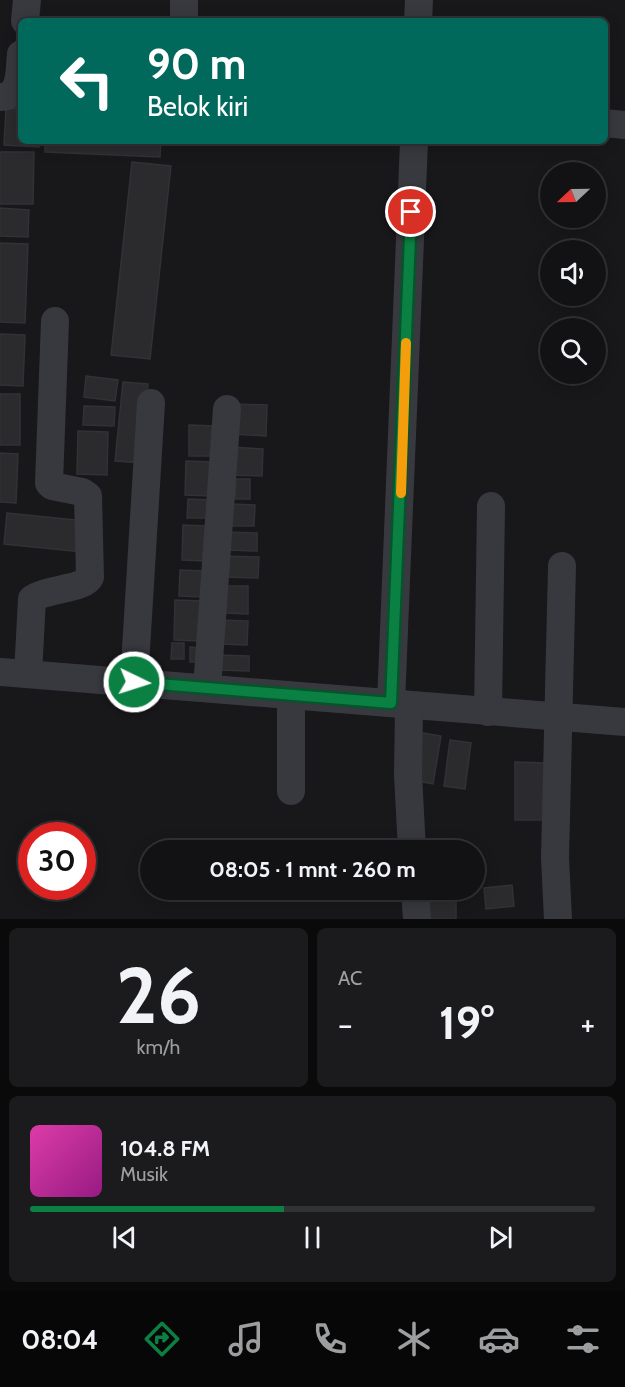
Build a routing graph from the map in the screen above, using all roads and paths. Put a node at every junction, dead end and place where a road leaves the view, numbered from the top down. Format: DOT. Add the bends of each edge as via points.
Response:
graph roads {
  1 [pos="27,0"];
  2 [pos="184,0"];
  3 [pos="419,0"];
  4 [pos="24,18"];
  5 [pos="184,18"];
  6 [pos="418,18"];
  7 [pos="18,87"];
  8 [pos="0,97"];
  9 [pos="608,123"];
  10 [pos="625,125"];
  11 [pos="414,144"];
  12 [pos="55,321"];
  13 [pos="151,403"];
  14 [pos="227,409"];
  15 [pos="491,506"];
  16 [pos="562,566"];
  17 [pos="0,672"];
  18 [pos="28,674"];
  19 [pos="134,682"];
  20 [pos="207,688"];
  21 [pos="291,696"];
  22 [pos="400,704"];
  23 [pos="488,712"];
  24 [pos="558,716"];
  25 [pos="625,722"];
  26 [pos="291,791"];
  27 [pos="411,840"];
  28 [pos="416,900"];
  29 [pos="417,919"];
  30 [pos="558,919"];
  1 -- 4 [label="street"];
  2 -- 5 [label="street"];
  3 -- 6 [label="street"];
  7 -- 8 [label="street"];
  9 -- 10 [label="street"];
  11 -- 22 [label="street"];
  12 -- 18 [label="street" via="49,483 88,496 90,577 85,583 40,593 32,599"];
  13 -- 19 [label="street"];
  14 -- 20 [label="street"];
  15 -- 23 [label="street"];
  16 -- 24 [label="street"];
  17 -- 18 [label="street"];
  18 -- 19 [label="street"];
  19 -- 20 [label="street"];
  20 -- 21 [label="street"];
  21 -- 22 [label="street"];
  21 -- 26 [label="street"];
  22 -- 23 [label="street"];
  22 -- 27 [label="street"];
  23 -- 24 [label="street"];
  24 -- 25 [label="street"];
  24 -- 30 [label="street"];
  28 -- 29 [label="street"];
}
